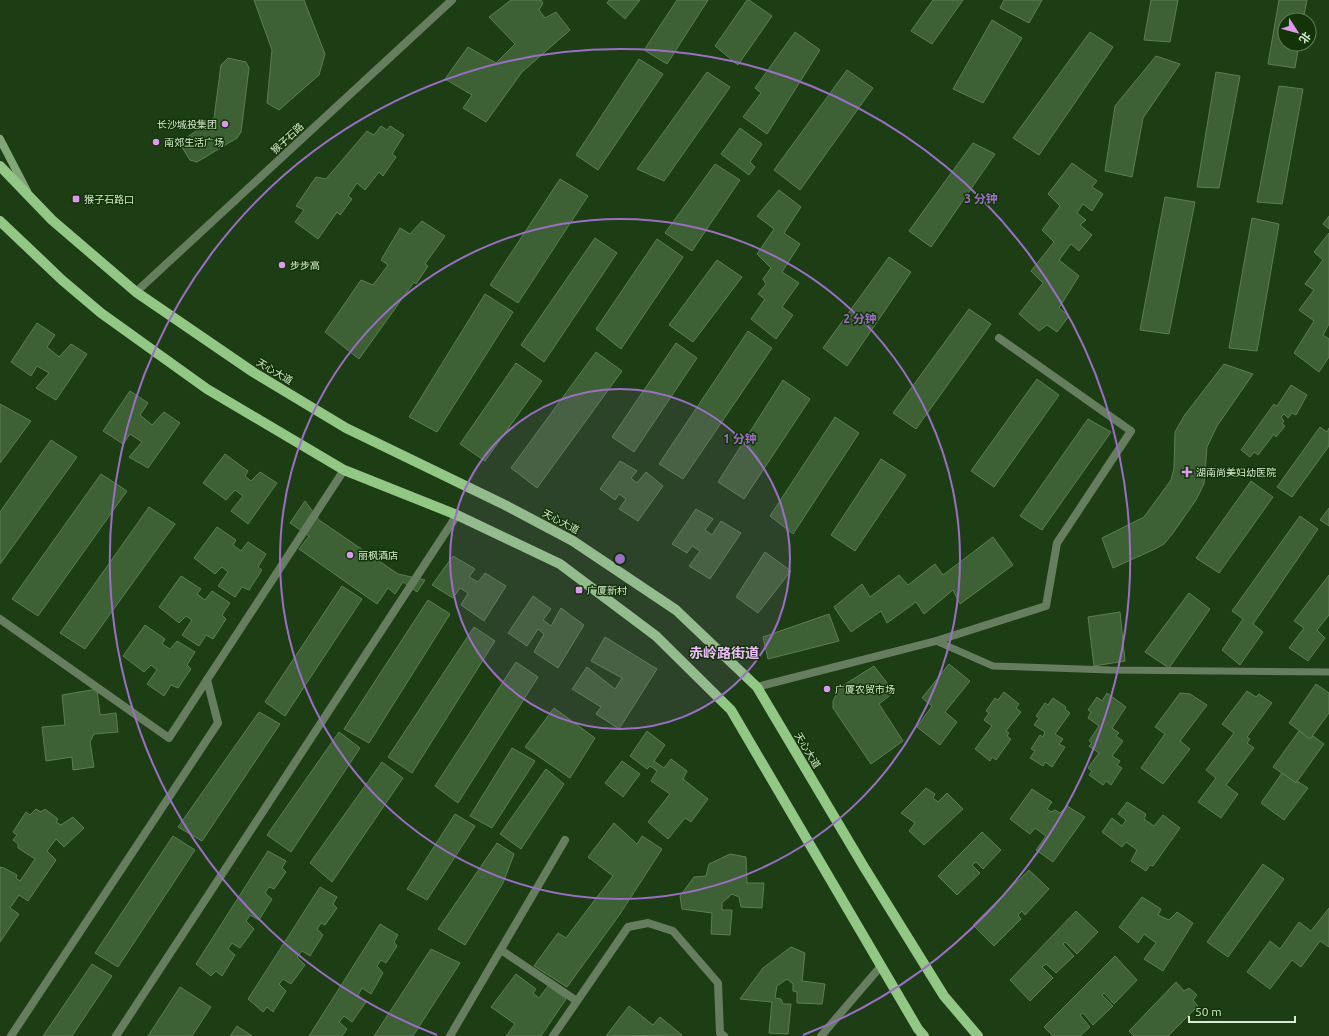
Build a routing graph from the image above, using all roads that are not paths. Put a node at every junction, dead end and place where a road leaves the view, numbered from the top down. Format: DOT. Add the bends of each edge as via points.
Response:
graph roads {
  1 [pos="452,0"];
  2 [pos="0,139"];
  3 [pos="0,166"];
  4 [pos="30,197"];
  5 [pos="0,221"];
  6 [pos="136,292"];
  7 [pos="999,338"];
  8 [pos="344,470"];
  9 [pos="457,515"];
  10 [pos="0,619"];
  11 [pos="936,641"];
  12 [pos="1329,672"];
  13 [pos="207,680"];
  14 [pos="757,687"];
  15 [pos="565,840"];
  16 [pos="501,950"];
  17 [pos="881,966"];
  18 [pos="577,1000"];
  19 [pos="11,1036"];
  20 [pos="116,1036"];
  21 [pos="450,1036"];
  22 [pos="553,1036"];
  23 [pos="724,1036"];
  24 [pos="822,1036"];
  25 [pos="924,1036"];
  26 [pos="978,1036"];
  1 -- 6 [label="street, 猴子石路"];
  2 -- 4 [label="main road"];
  3 -- 4 [label="main road, 天心大道"];
  4 -- 6 [label="main road, 天心大道" via="52,220"];
  5 -- 8 [label="main road" via="62,280 137,340 234,406"];
  6 -- 14 [label="main road, 天心大道" via="253,372 346,428 573,541 676,610"];
  7 -- 11 [label="street" via="1131,431 1057,543 1046,606"];
  8 -- 9 [label="main road"];
  8 -- 13 [label="street"];
  9 -- 17 [label="main road" via="560,564 656,636 731,710"];
  9 -- 20 [label="street"];
  10 -- 13 [label="street" via="169,738"];
  11 -- 12 [label="lane" via="993,666"];
  11 -- 14 [label="street"];
  13 -- 19 [label="street" via="218,723"];
  14 -- 26 [label="main road, 天心大道" via="940,989"];
  15 -- 16 [label="street"];
  16 -- 18 [label="street"];
  16 -- 21 [label="street"];
  17 -- 24 [label="street"];
  17 -- 25 [label="main road"];
  18 -- 22 [label="street"];
  18 -- 23 [label="street" via="628,927 648,922 673,931 718,983 720,1033"];
}
